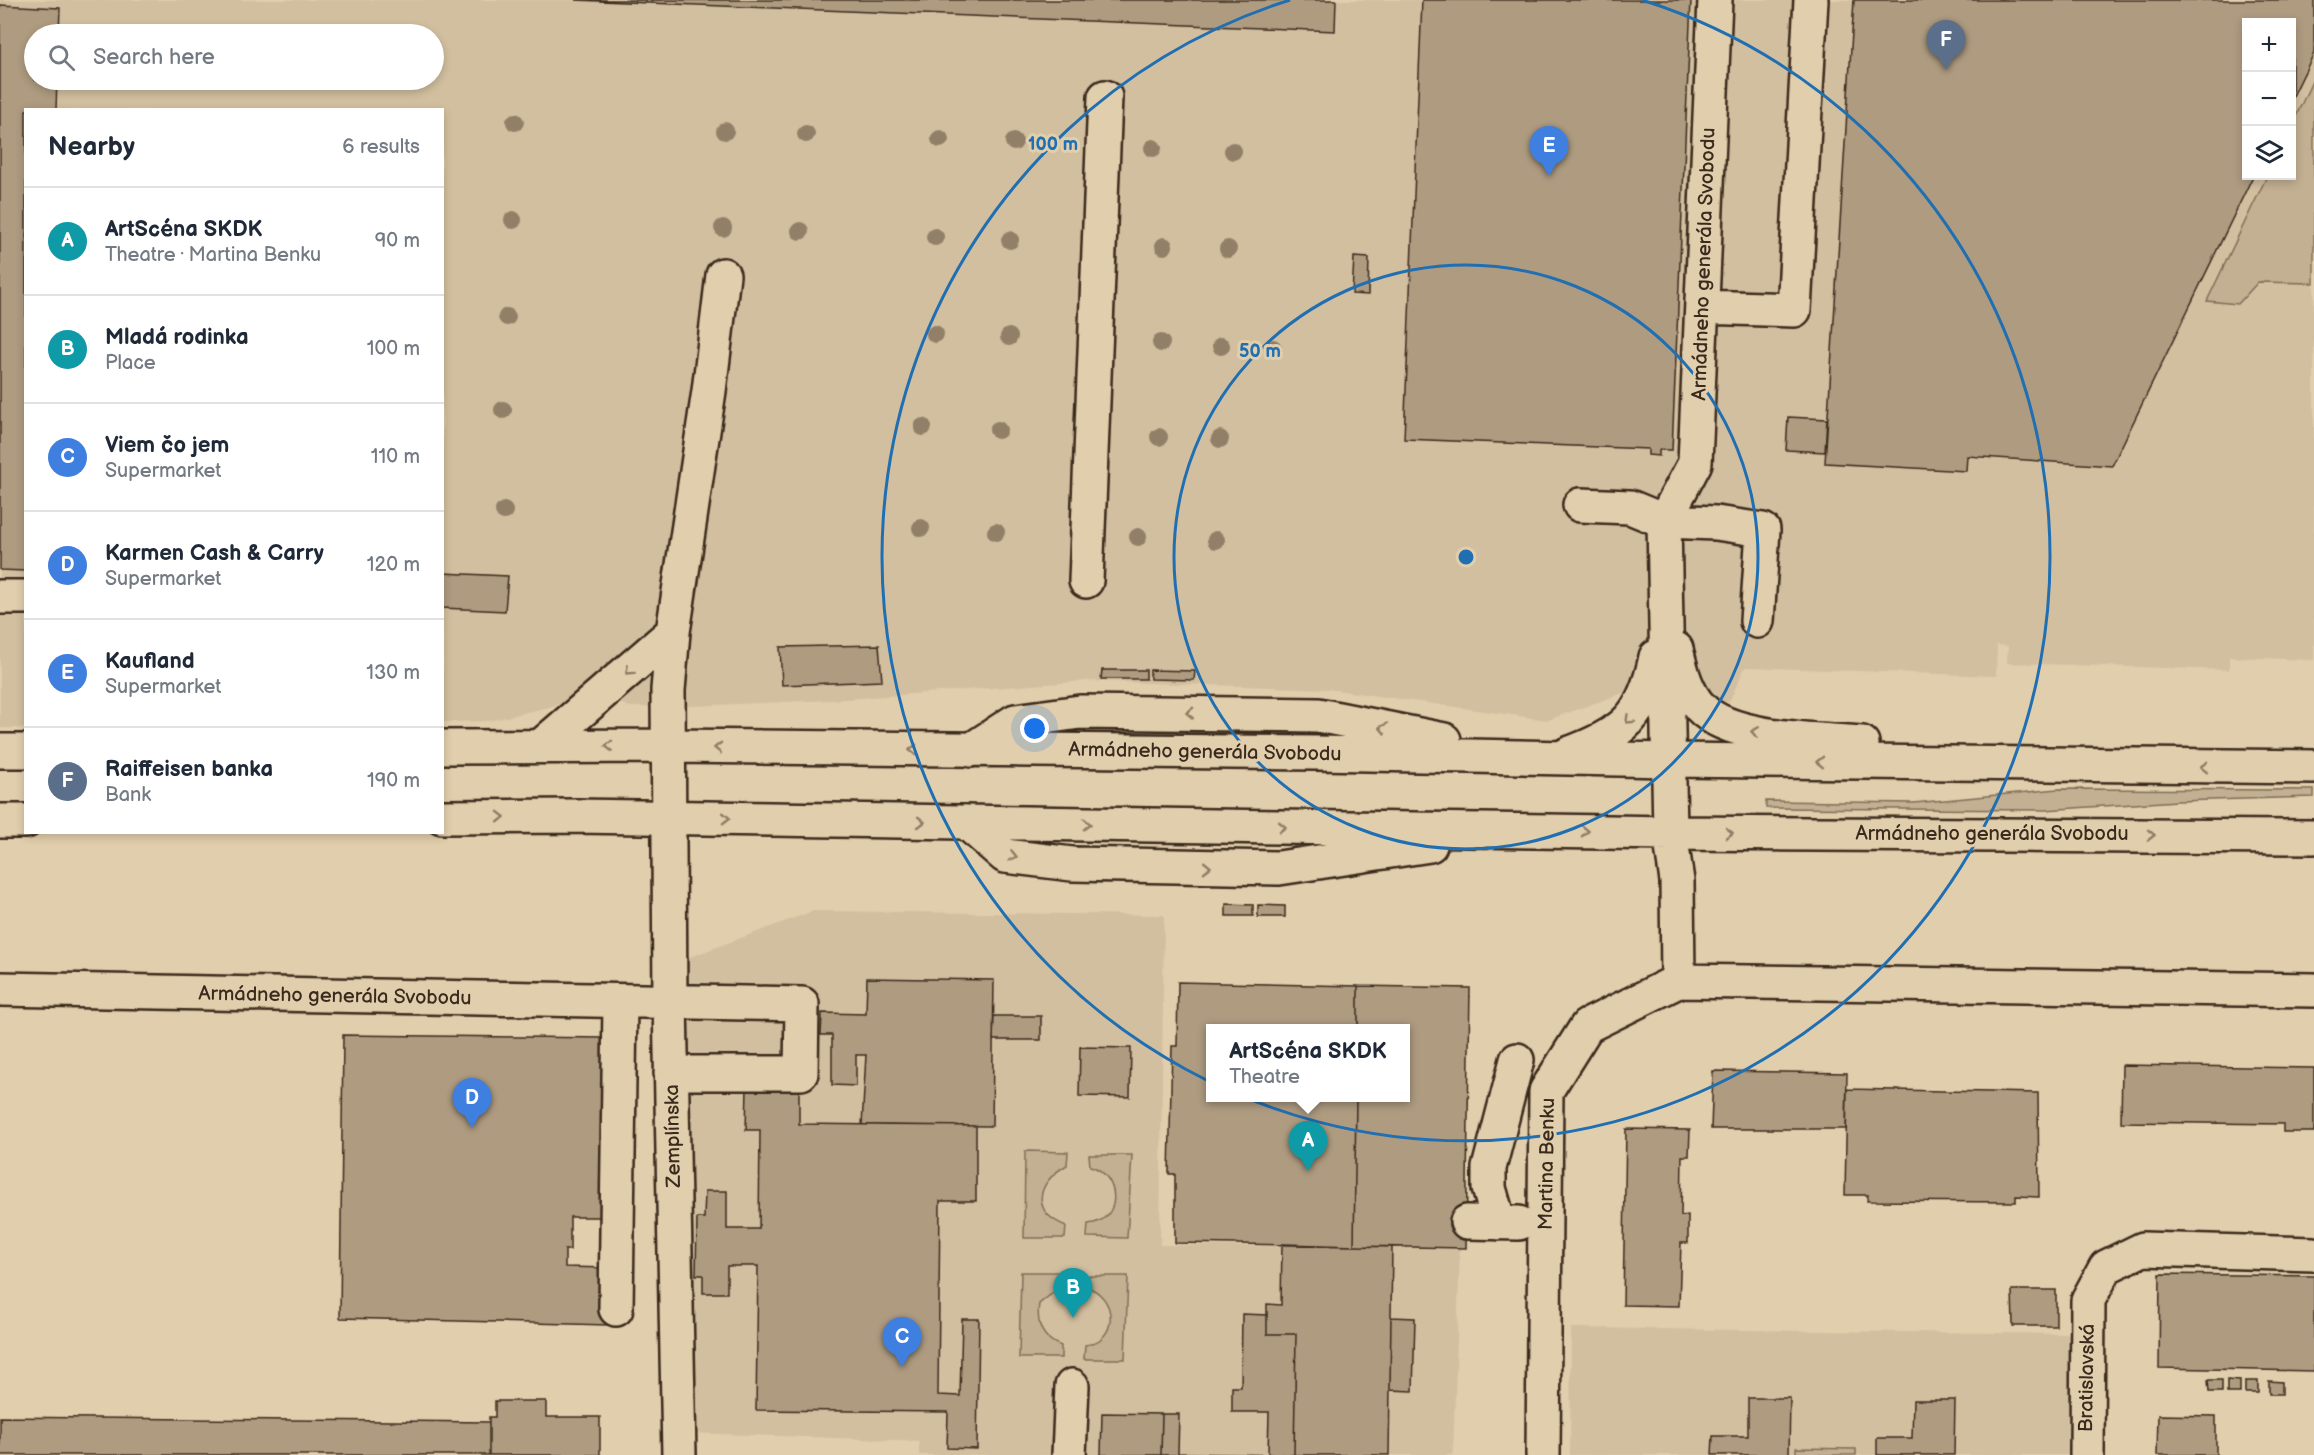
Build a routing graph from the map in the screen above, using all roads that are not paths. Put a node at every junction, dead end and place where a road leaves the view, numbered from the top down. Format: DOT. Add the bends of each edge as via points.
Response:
graph roads {
  1 [pos="1715,0"];
  2 [pos="1811,0"];
  3 [pos="1106,97"];
  4 [pos="723,275"];
  5 [pos="1702,307"];
  6 [pos="1581,505"];
  7 [pos="1664,521"];
  8 [pos="1086,581"];
  9 [pos="0,597"];
  10 [pos="24,597"];
  11 [pos="1666,606"];
  12 [pos="1757,621"];
  13 [pos="673,632"];
  14 [pos="541,746"];
  15 [pos="667,746"];
  16 [pos="444,747"];
  17 [pos="0,751"];
  18 [pos="24,751"];
  19 [pos="1557,758"];
  20 [pos="1670,760"];
  21 [pos="2042,765"];
  22 [pos="2314,767"];
  23 [pos="668,817"];
  24 [pos="444,818"];
  25 [pos="0,821"];
  26 [pos="24,821"];
  27 [pos="1670,833"];
  28 [pos="2314,837"];
  29 [pos="1678,981"];
  30 [pos="0,990"];
  31 [pos="2314,990"];
  32 [pos="620,1001"];
  33 [pos="670,1001"];
  34 [pos="1517,1060"];
  35 [pos="671,1073"];
  36 [pos="1467,1222"];
  37 [pos="1499,1223"];
  38 [pos="1545,1224"];
  39 [pos="2314,1254"];
  40 [pos="616,1309"];
  41 [pos="1072,1386"];
  42 [pos="679,1455"];
  43 [pos="1069,1455"];
  44 [pos="1543,1455"];
  45 [pos="2086,1455"];
  1 -- 5 [label="street, Armádneho generála Svobodu"];
  2 -- 5 [label="street" via="1794,310"];
  3 -- 8 [label="street"];
  4 -- 13 [label="street"];
  5 -- 7 [label="street, Armádneho generála Svobodu" via="1695,463"];
  6 -- 7 [label="street" via="1630,507"];
  7 -- 11 [label="street"];
  7 -- 12 [label="street" via="1763,530"];
  9 -- 10 [label="street"];
  11 -- 19 [label="street, one-way" via="1650,687 1634,716 1610,735"];
  11 -- 20 [label="street"];
  21 -- 11 [label="street, Armádneho generála Svobodu, one-way" via="1752,732 1725,725 1700,707 1689,691"];
  13 -- 14 [label="street, one-way"];
  13 -- 15 [label="street"];
  15 -- 14 [label="street, Armádneho generála Svobodu, one-way"];
  14 -- 16 [label="street, Armádneho generála Svobodu"];
  19 -- 15 [label="street, Armádneho generála Svobodu, one-way"];
  15 -- 23 [label="street"];
  17 -- 18 [label="street"];
  19 -- 20 [label="street, Armádneho generála Svobodu"];
  21 -- 20 [label="street, Armádneho generála Svobodu, one-way"];
  20 -- 27 [label="street"];
  22 -- 21 [label="street, Armádneho generála Svobodu, one-way"];
  24 -- 23 [label="street, Armádneho generála Svobodu, one-way"];
  23 -- 27 [label="street, Armádneho generála Svobodu, one-way"];
  23 -- 33 [label="street, Zemplínska"];
  25 -- 26 [label="street"];
  27 -- 28 [label="street, Armádneho generála Svobodu, one-way"];
  27 -- 29 [label="street" via="1677,881"];
  29 -- 31 [label="street"];
  29 -- 38 [label="street, Martina Benku" via="1587,1026 1546,1091"];
  30 -- 32 [label="street, Armádneho generála Svobodu"];
  32 -- 33 [label="street, Armádneho generála Svobodu"];
  32 -- 40 [label="street"];
  33 -- 35 [label="street, Zemplínska"];
  33 -- 35 [label="street, Armádneho generála Svobodu" via="802,1004 801,1073"];
  34 -- 37 [label="street" via="1489,1167 1489,1188"];
  35 -- 42 [label="street, Zemplínska"];
  36 -- 37 [label="street"];
  37 -- 38 [label="street"];
  38 -- 44 [label="street, Martina Benku"];
  39 -- 45 [label="street, Bratislavská" via="2144,1249 2106,1267 2088,1300"];
  41 -- 43 [label="street"];
}
